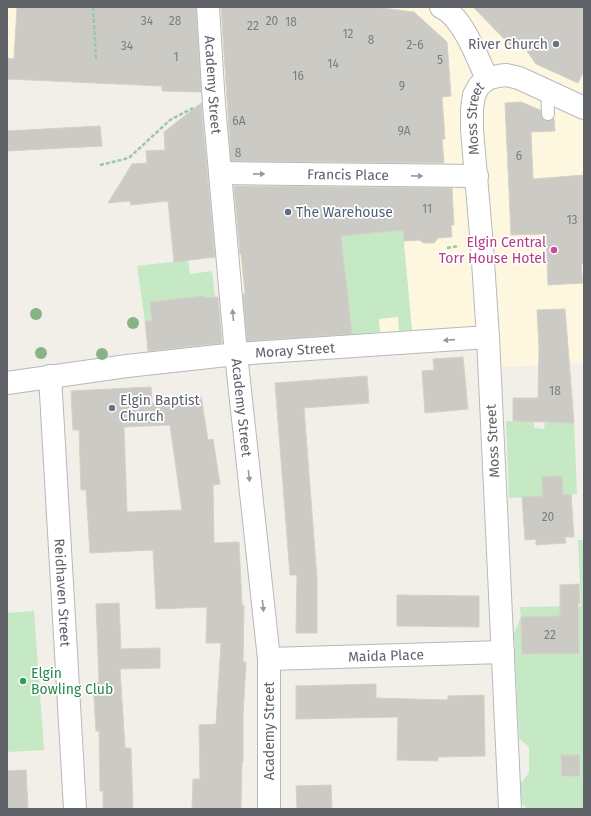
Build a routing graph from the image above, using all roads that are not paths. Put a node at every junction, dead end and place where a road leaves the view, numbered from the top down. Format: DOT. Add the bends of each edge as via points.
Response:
graph roads {
  1 [pos="208,7"];
  2 [pos="447,9"];
  3 [pos="487,79"];
  4 [pos="547,90"];
  5 [pos="584,108"];
  6 [pos="548,114"];
  7 [pos="220,173"];
  8 [pos="476,176"];
  9 [pos="488,337"];
  10 [pos="236,354"];
  11 [pos="50,376"];
  12 [pos="7,383"];
  13 [pos="503,652"];
  14 [pos="269,659"];
  15 [pos="75,809"];
  16 [pos="269,809"];
  17 [pos="510,809"];
  1 -- 7 [label="street, Academy Street"];
  2 -- 3 [label="street" via="460,24"];
  3 -- 4 [label="street" via="506,75"];
  3 -- 8 [label="street, Moss Street" via="478,86 472,105"];
  4 -- 5 [label="street"];
  4 -- 6 [label="lane"];
  7 -- 8 [label="street, Francis Place, one-way"];
  10 -- 7 [label="street, Academy Street, one-way"];
  8 -- 9 [label="street, Moss Street"];
  9 -- 10 [label="street, Moray Street, one-way"];
  9 -- 13 [label="street, Moss Street"];
  10 -- 11 [label="street, Moray Street"];
  10 -- 14 [label="street, Academy Street, one-way"];
  11 -- 12 [label="street, Moray Street"];
  11 -- 15 [label="street, Reidhaven Street"];
  13 -- 14 [label="street, Maida Place"];
  13 -- 17 [label="street, Moss Street"];
  14 -- 16 [label="street, Academy Street"];
}
